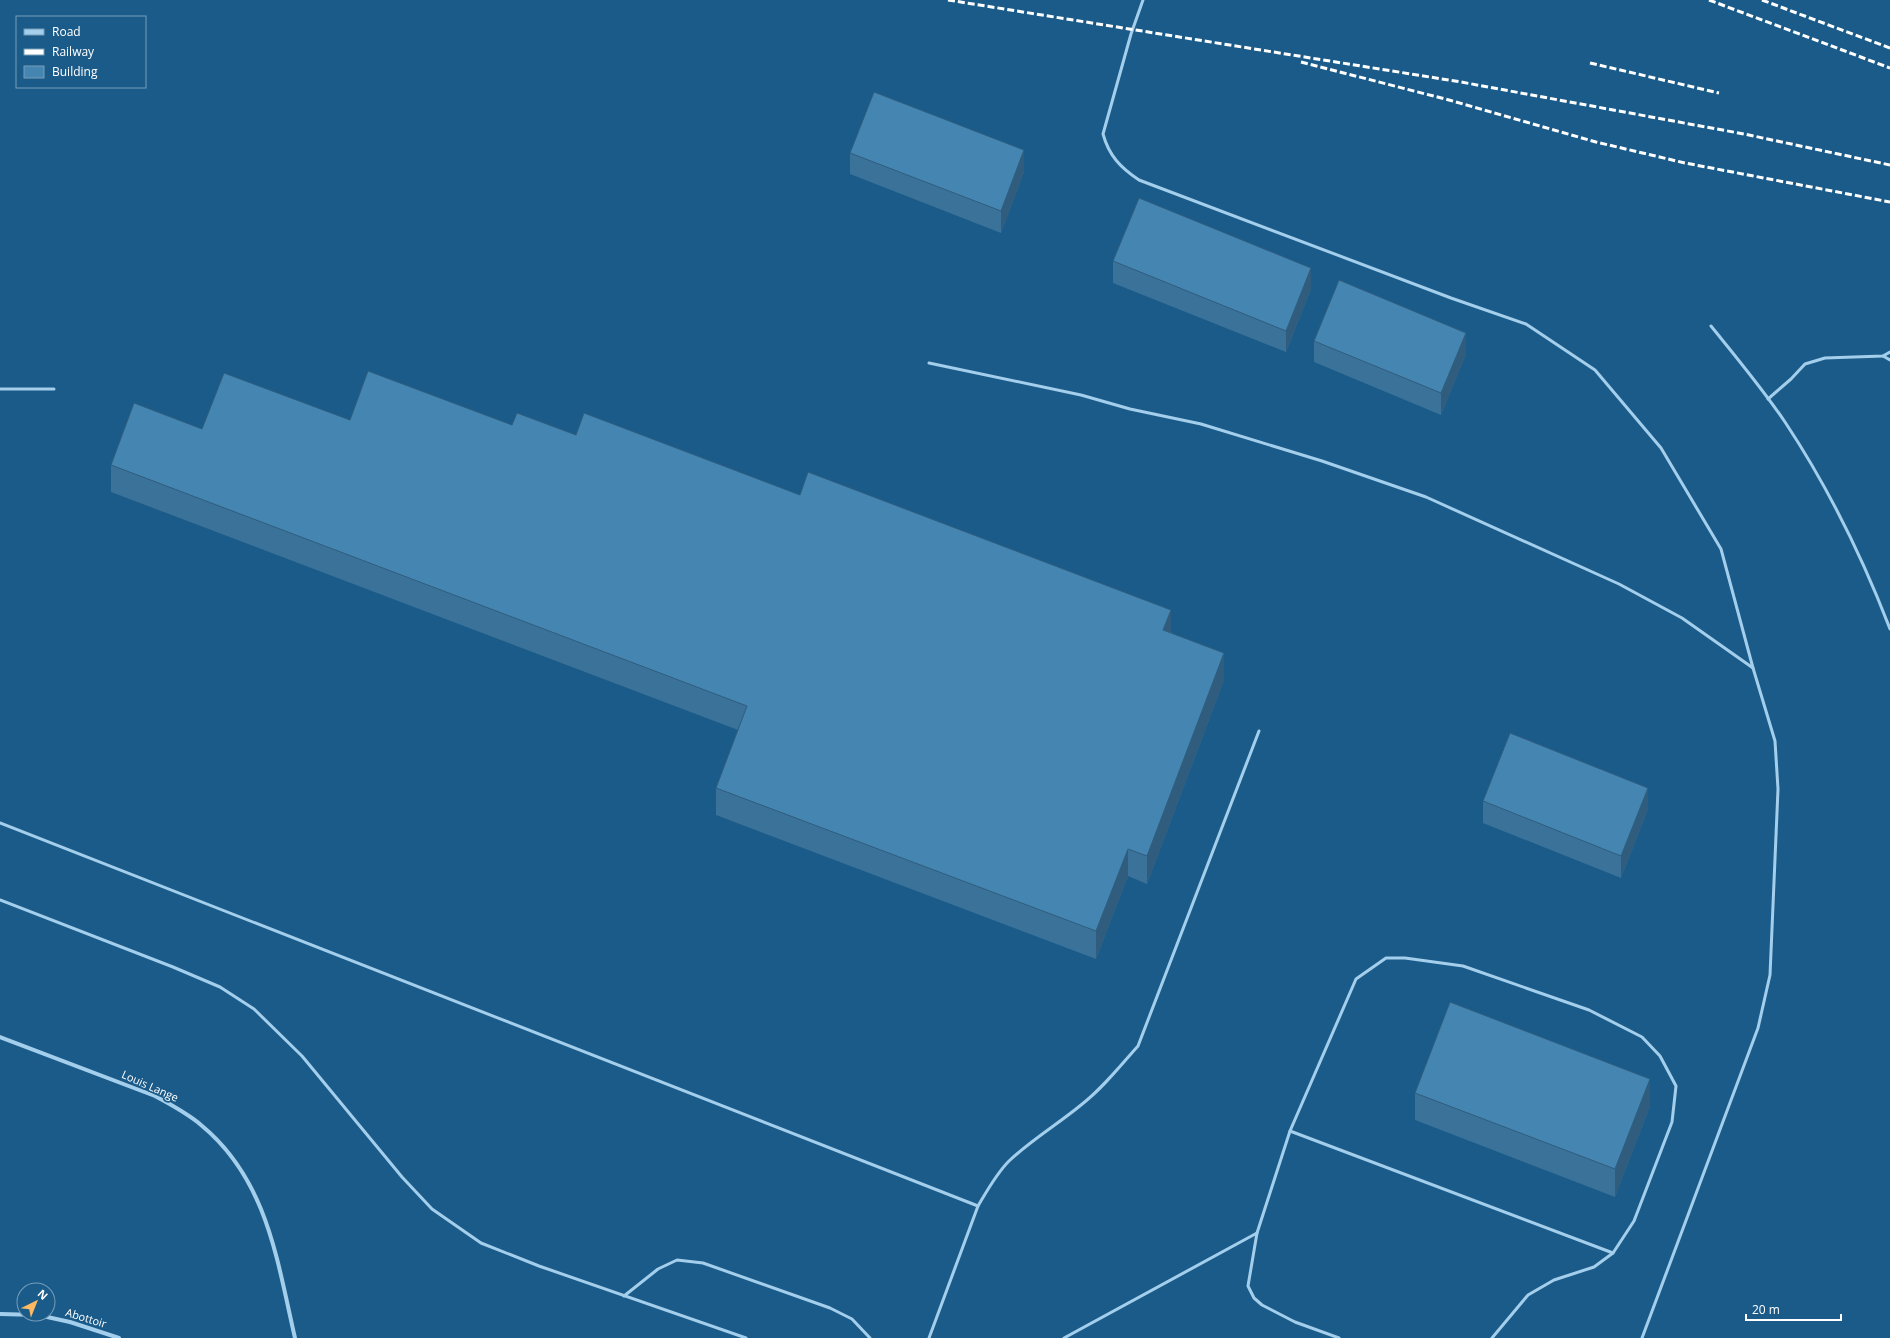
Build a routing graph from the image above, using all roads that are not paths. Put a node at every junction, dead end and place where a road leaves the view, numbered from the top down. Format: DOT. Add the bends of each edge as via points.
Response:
graph roads {
  1 [pos="1143,0"];
  2 [pos="1711,326"];
  3 [pos="1890,352"];
  4 [pos="1883,356"];
  5 [pos="1890,360"];
  6 [pos="929,363"];
  7 [pos="0,389"];
  8 [pos="54,389"];
  9 [pos="1768,399"];
  10 [pos="1890,629"];
  11 [pos="1753,668"];
  12 [pos="1259,731"];
  13 [pos="0,823"];
  14 [pos="0,900"];
  15 [pos="0,1037"];
  16 [pos="1290,1131"];
  17 [pos="978,1206"];
  18 [pos="1257,1233"];
  19 [pos="1613,1253"];
  20 [pos="624,1296"];
  21 [pos="0,1314"];
  22 [pos="734,1336"];
  23 [pos="119,1338"];
  24 [pos="295,1338"];
  25 [pos="746,1338"];
  26 [pos="870,1338"];
  27 [pos="930,1338"];
  28 [pos="1064,1338"];
  29 [pos="1339,1338"];
  30 [pos="1492,1338"];
  31 [pos="1642,1338"];
  1 -- 11 [label="lane" via="1131,34 1104,134 1106,145 1122,168 1139,180 1526,324 1595,370 1661,448 1722,549"];
  2 -- 9 [label="lane"];
  3 -- 4 [label="lane"];
  4 -- 5 [label="lane"];
  4 -- 9 [label="lane" via="1825,358 1805,364"];
  6 -- 11 [label="lane" via="1081,395 1130,409 1201,424 1322,461 1426,497 1647,598 1682,618"];
  7 -- 8 [label="lane"];
  9 -- 10 [label="lane" via="1816,471 1870,578"];
  11 -- 31 [label="lane" via="1775,741 1778,789 1770,975 1758,1028"];
  12 -- 17 [label="lane" via="1138,1046 1110,1079 1081,1105 1008,1162"];
  13 -- 17 [label="lane"];
  14 -- 20 [label="lane" via="220,987 254,1009 302,1056 402,1177 432,1209 481,1243"];
  15 -- 24 [label="street, Louis Lange" via="155,1096 201,1125 221,1144 242,1170 264,1213"];
  16 -- 18 [label="lane"];
  16 -- 19 [label="lane"];
  16 -- 19 [label="lane" via="1356,978 1386,958 1463,966 1589,1010 1642,1037 1660,1056 1676,1086 1672,1122 1634,1221"];
  17 -- 27 [label="lane"];
  18 -- 28 [label="lane"];
  18 -- 29 [label="lane" via="1248,1286 1254,1298 1295,1322"];
  19 -- 30 [label="lane" via="1594,1267 1554,1280 1528,1296"];
  20 -- 22 [label="lane"];
  20 -- 26 [label="lane" via="658,1269 677,1260 703,1263 830,1308 852,1320"];
  21 -- 23 [label="street, Abottoir" via="38,1315 70,1322"];
  22 -- 25 [label="lane"];
}
